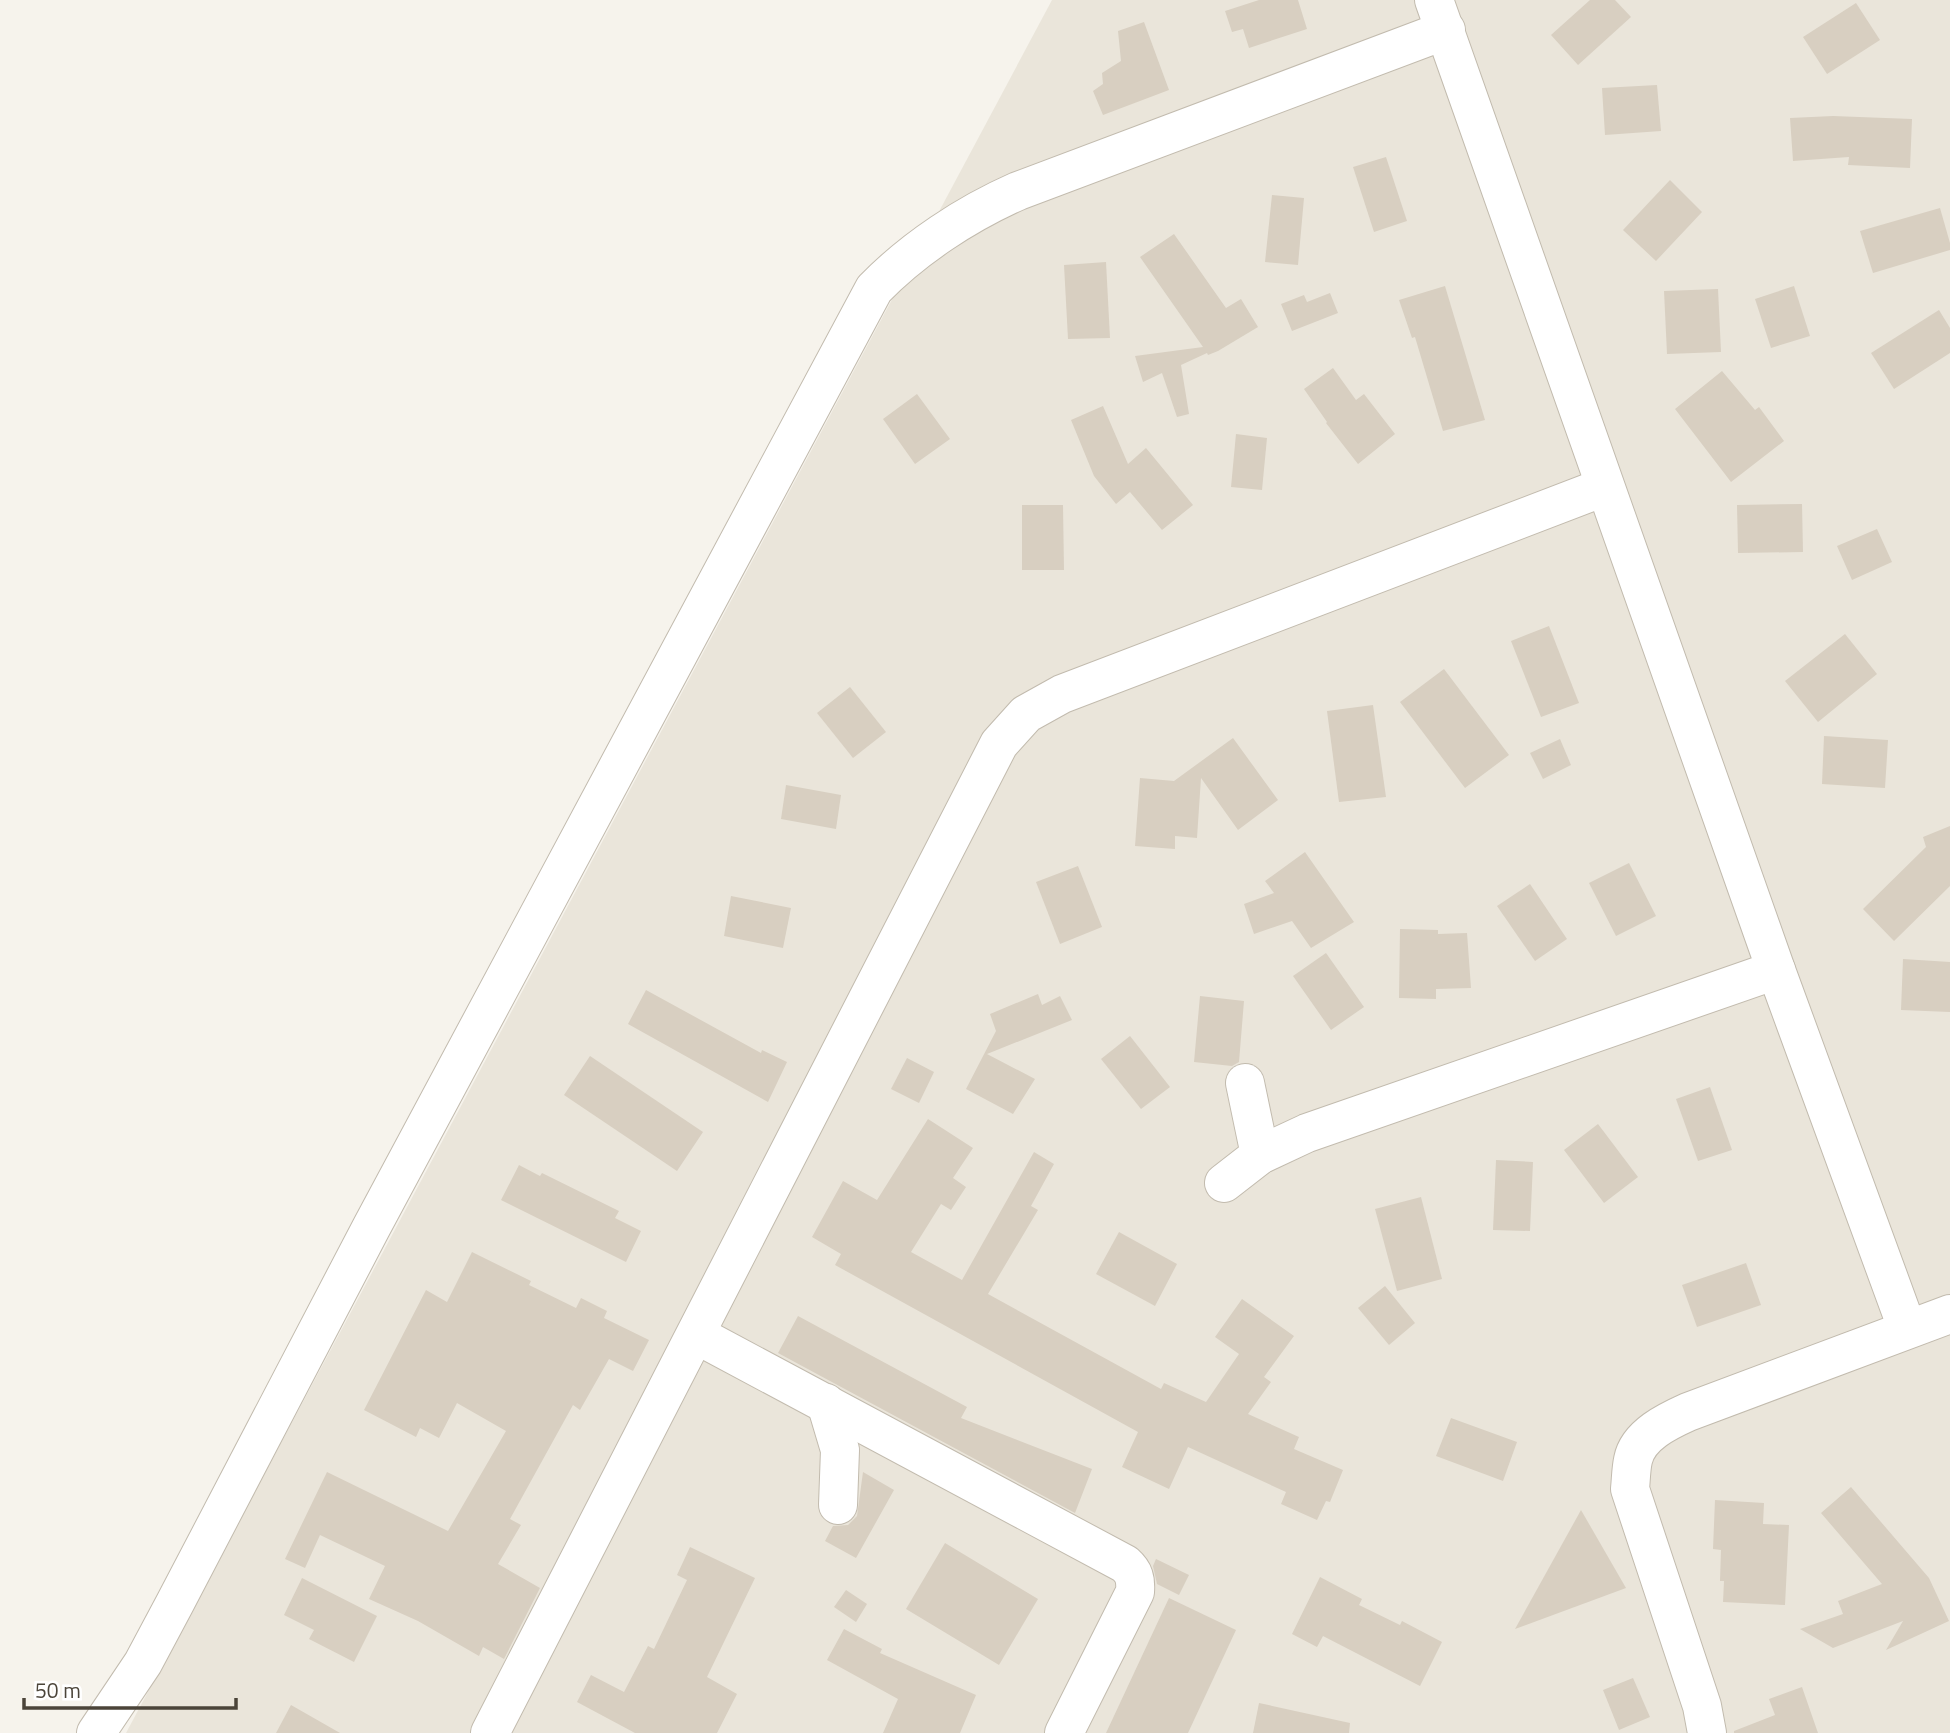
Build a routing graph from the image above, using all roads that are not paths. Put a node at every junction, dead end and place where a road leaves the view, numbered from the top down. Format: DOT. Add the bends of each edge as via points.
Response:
graph roads {
  1 [pos="1440,15"];
  2 [pos="1604,487"];
  3 [pos="1776,970"];
  4 [pos="1245,1083"];
  5 [pos="1260,1155"];
  6 [pos="1224,1183"];
  7 [pos="1950,1314"];
  8 [pos="1907,1328"];
  9 [pos="697,1335"];
  10 [pos="826,1403"];
  11 [pos="838,1505"];
  12 [pos="96,1733"];
  13 [pos="490,1733"];
  14 [pos="1064,1733"];
  15 [pos="1707,1733"];
  1 -- 2 [label="street"];
  1 -- 12 [label="street" via="981,208 893,270 874,289 143,1663"];
  2 -- 3 [label="street"];
  2 -- 9 [label="street" via="1062,694 1026,714 999,744"];
  3 -- 5 [label="street" via="1307,1133"];
  3 -- 8 [label="street"];
  4 -- 5 [label="street"];
  5 -- 6 [label="street"];
  7 -- 8 [label="street"];
  8 -- 15 [label="street" via="1678,1416 1648,1435 1634,1457 1630,1489"];
  9 -- 10 [label="street"];
  9 -- 13 [label="street"];
  10 -- 11 [label="street" via="840,1450"];
  10 -- 14 [label="street" via="1133,1571 1135,1592"];
}
